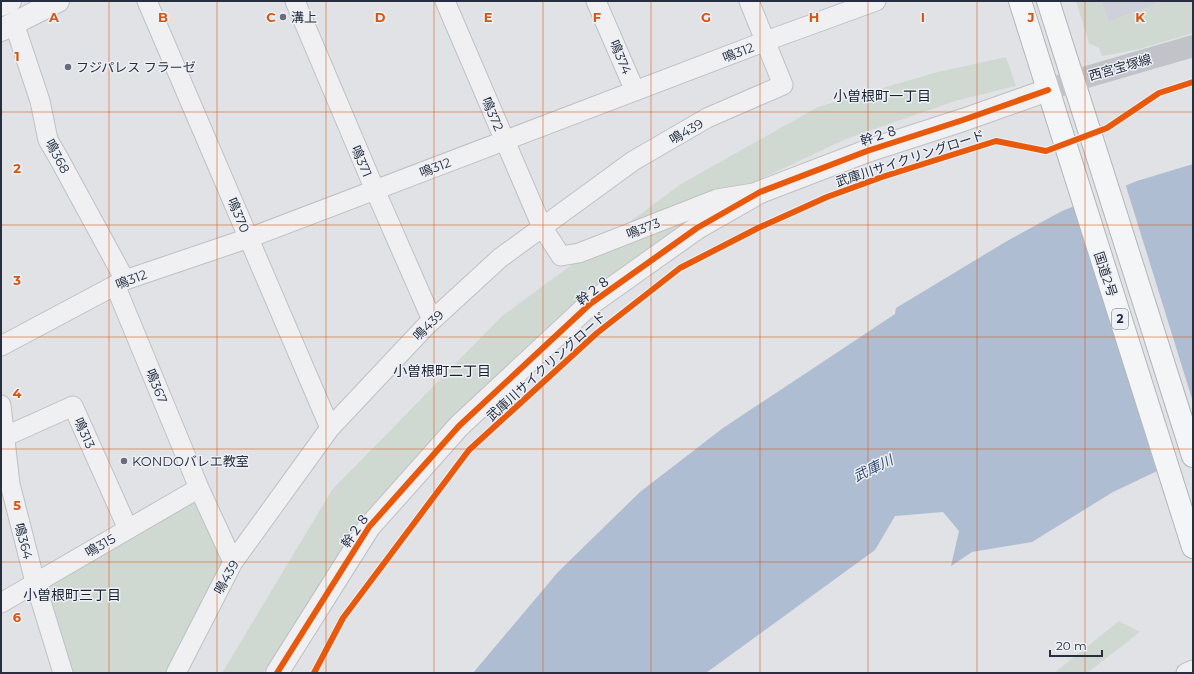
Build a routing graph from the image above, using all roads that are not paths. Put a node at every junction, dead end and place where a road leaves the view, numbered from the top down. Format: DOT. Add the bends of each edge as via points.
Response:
graph roads {
  1 [pos="58,1"];
  2 [pos="147,1"];
  3 [pos="295,1"];
  4 [pos="445,1"];
  5 [pos="596,1"];
  6 [pos="749,1"];
  7 [pos="876,1"];
  8 [pos="1020,1"];
  9 [pos="1048,1"];
  10 [pos="8,26"];
  11 [pos="766,41"];
  12 [pos="1193,46"];
  13 [pos="1073,81"];
  14 [pos="1048,90"];
  15 [pos="635,91"];
  16 [pos="504,141"];
  17 [pos="374,190"];
  18 [pos="760,192"];
  19 [pos="542,227"];
  20 [pos="249,238"];
  21 [pos="120,282"];
  22 [pos="432,320"];
  23 [pos="1,346"];
  24 [pos="1,405"];
  25 [pos="330,428"];
  26 [pos="4,437"];
  27 [pos="1193,456"];
  28 [pos="5,487"];
  29 [pos="199,488"];
  30 [pos="128,529"];
  31 [pos="1193,547"];
  32 [pos="233,562"];
  33 [pos="35,582"];
  34 [pos="1,603"];
  35 [pos="1193,670"];
  36 [pos="63,673"];
  37 [pos="176,673"];
  38 [pos="277,673"];
  39 [pos="1186,673"];
  1 -- 10 [label="street"];
  2 -- 20 [label="street, 鳴370"];
  3 -- 17 [label="street, 鳴371"];
  4 -- 16 [label="street, 鳴372"];
  5 -- 15 [label="street, 鳴374"];
  6 -- 11 [label="street"];
  7 -- 11 [label="street, 鳴312"];
  8 -- 14 [label="highway, 国道2号 / 2"];
  9 -- 13 [label="highway, 2"];
  10 -- 21 [label="street, 鳴368" via="40,101 48,140"];
  11 -- 15 [label="street, 鳴312"];
  11 -- 19 [label="street, 鳴439" via="783,85 707,118 633,161"];
  12 -- 13 [label="main road, 西宮宝塚線"];
  13 -- 14 [label="main road, 西宮宝塚線"];
  13 -- 27 [label="highway, 2"];
  14 -- 18 [label="street, 幹２８" via="867,151"];
  14 -- 31 [label="highway, 国道2号 / 2"];
  15 -- 16 [label="street, 鳴312"];
  16 -- 17 [label="street, 鳴312"];
  16 -- 19 [label="street, 鳴372"];
  17 -- 20 [label="street, 鳴312"];
  17 -- 22 [label="street, 鳴371"];
  18 -- 19 [label="street, 鳴373" via="717,199 579,253 562,256"];
  18 -- 38 [label="street, 幹２８" via="697,228 590,304 459,426 369,526"];
  19 -- 22 [label="street, 鳴439" via="500,258"];
  20 -- 21 [label="street, 鳴312"];
  20 -- 25 [label="street, 鳴370"];
  21 -- 23 [label="street, 鳴312"];
  21 -- 29 [label="street, 鳴367"];
  22 -- 25 [label="street, 鳴439"];
  24 -- 26 [label="street, 鳴364"];
  25 -- 32 [label="street, 鳴439"];
  26 -- 28 [label="street, 鳴364"];
  26 -- 30 [label="street, 鳴313" via="73,406"];
  28 -- 33 [label="street, 鳴364"];
  29 -- 30 [label="street, 鳴315"];
  29 -- 32 [label="street, 鳴367"];
  30 -- 33 [label="street, 鳴315"];
  32 -- 37 [label="street, 鳴439"];
  33 -- 34 [label="street, 鳴315"];
  33 -- 36 [label="street, 鳴364"];
  35 -- 39 [label="street"];
}
